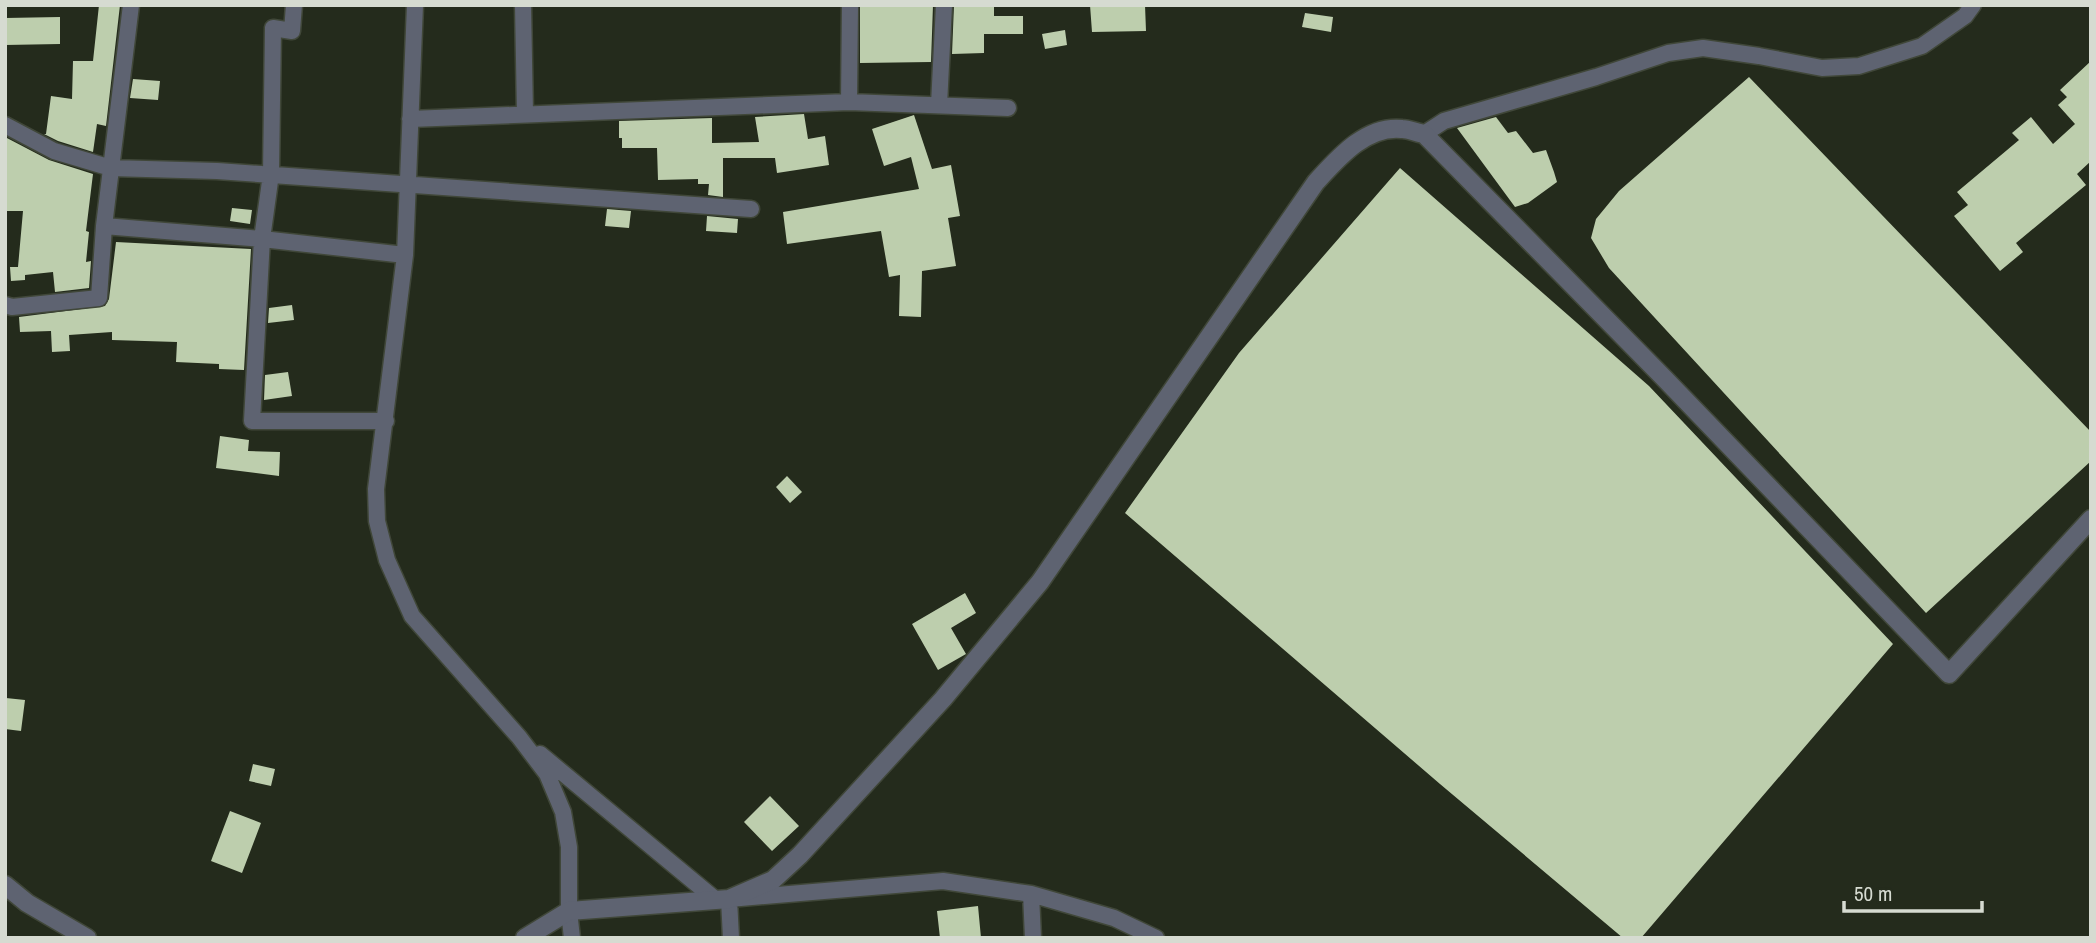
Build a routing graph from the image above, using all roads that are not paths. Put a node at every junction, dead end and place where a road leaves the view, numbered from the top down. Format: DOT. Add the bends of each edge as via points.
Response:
graph roads {
  1 [pos="131,5"];
  2 [pos="293,5"];
  3 [pos="415,5"];
  4 [pos="523,5"];
  5 [pos="850,5"];
  6 [pos="944,5"];
  7 [pos="1973,5"];
  8 [pos="849,102"];
  9 [pos="939,106"];
  10 [pos="1008,108"];
  11 [pos="525,114"];
  12 [pos="410,119"];
  13 [pos="5,125"];
  14 [pos="1424,134"];
  15 [pos="111,168"];
  16 [pos="271,174"];
  17 [pos="408,184"];
  18 [pos="751,209"];
  19 [pos="104,226"];
  20 [pos="262,239"];
  21 [pos="405,255"];
  22 [pos="5,305"];
  23 [pos="386,421"];
  24 [pos="2091,519"];
  25 [pos="519,737"];
  26 [pos="5,886"];
  27 [pos="1031,894"];
  28 [pos="723,900"];
  29 [pos="569,911"];
  30 [pos="87,938"];
  31 [pos="525,938"];
  32 [pos="572,938"];
  33 [pos="731,938"];
  34 [pos="1033,938"];
  35 [pos="1156,938"];
  1 -- 15 [label="street"];
  2 -- 16 [label="street" via="292,31 273,28"];
  3 -- 12 [label="street"];
  4 -- 11 [label="street"];
  5 -- 8 [label="street"];
  6 -- 9 [label="street"];
  7 -- 14 [label="street" via="1965,16 1922,46 1859,66 1822,68 1703,48 1668,53 1444,121"];
  8 -- 9 [label="street"];
  8 -- 11 [label="street"];
  9 -- 10 [label="street"];
  11 -- 12 [label="street"];
  12 -- 17 [label="street"];
  13 -- 15 [label="street" via="54,151"];
  14 -- 24 [label="street" via="1949,674"];
  14 -- 28 [label="street" via="1402,128 1382,130 1343,153 1316,182 1040,582 943,699 800,855 773,880"];
  15 -- 16 [label="street"];
  15 -- 19 [label="street"];
  16 -- 17 [label="street"];
  16 -- 20 [label="street"];
  17 -- 18 [label="street"];
  17 -- 21 [label="street"];
  19 -- 20 [label="street"];
  19 -- 22 [label="street" via="99,298"];
  20 -- 21 [label="street"];
  20 -- 23 [label="street" via="252,422"];
  21 -- 23 [label="street"];
  23 -- 25 [label="street" via="376,489 377,521 391,570 412,616"];
  25 -- 28 [label="street"];
  25 -- 29 [label="street" via="547,774 563,812 569,846"];
  26 -- 30 [label="street"];
  27 -- 28 [label="street" via="943,881"];
  27 -- 34 [label="street"];
  27 -- 35 [label="street" via="1114,918"];
  28 -- 29 [label="street"];
  28 -- 33 [label="street"];
  29 -- 31 [label="street"];
  29 -- 32 [label="street"];
}
